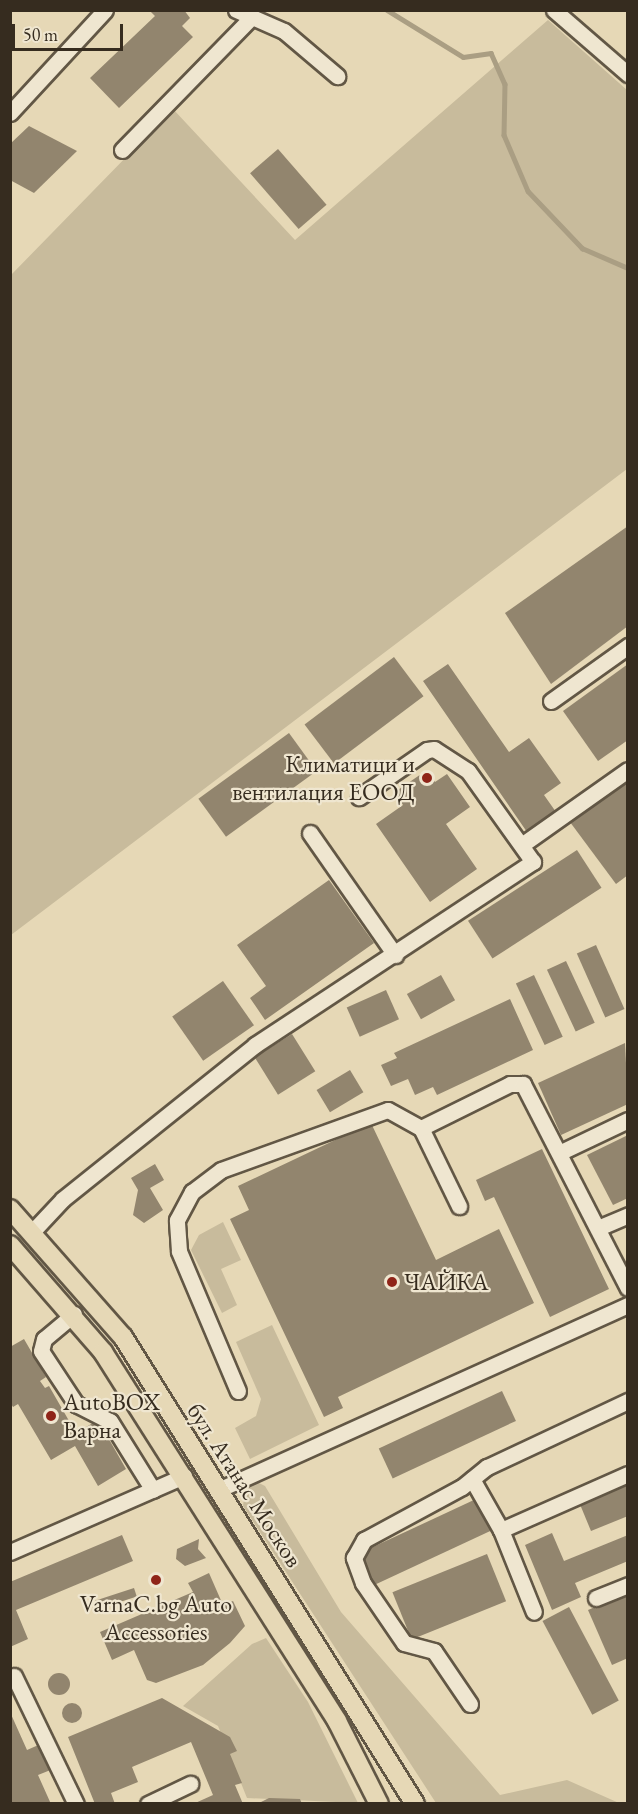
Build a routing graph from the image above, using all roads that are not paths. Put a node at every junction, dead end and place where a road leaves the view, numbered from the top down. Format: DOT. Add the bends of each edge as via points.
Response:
graph roads {
  1 [pos="105,10"];
  2 [pos="236,10"];
  3 [pos="554,10"];
  4 [pos="252,17"];
  5 [pos="627,74"];
  6 [pos="337,76"];
  7 [pos="10,113"];
  8 [pos="122,150"];
  9 [pos="627,646"];
  10 [pos="550,701"];
  11 [pos="627,770"];
  12 [pos="359,797"];
  13 [pos="310,833"];
  14 [pos="523,844"];
  15 [pos="395,955"];
  16 [pos="627,1120"];
  17 [pos="421,1128"];
  18 [pos="561,1152"];
  19 [pos="459,1206"];
  20 [pos="10,1209"];
  21 [pos="627,1215"];
  22 [pos="598,1228"];
  23 [pos="32,1232"];
  24 [pos="10,1245"];
  25 [pos="627,1288"];
  26 [pos="627,1305"];
  27 [pos="74,1314"];
  28 [pos="238,1390"];
  29 [pos="627,1401"];
  30 [pos="627,1474"];
  31 [pos="184,1476"];
  32 [pos="472,1479"];
  33 [pos="153,1490"];
  34 [pos="218,1490"];
  35 [pos="195,1495"];
  36 [pos="501,1530"];
  37 [pos="10,1552"];
  38 [pos="627,1585"];
  39 [pos="597,1599"];
  40 [pos="534,1612"];
  41 [pos="14,1676"];
  42 [pos="470,1704"];
  43 [pos="190,1784"];
  44 [pos="76,1803"];
  45 [pos="148,1803"];
  46 [pos="379,1803"];
  47 [pos="416,1803"];
  1 -- 7 [label="street"];
  2 -- 4 [label="street"];
  3 -- 5 [label="street"];
  4 -- 6 [label="street" via="284,31"];
  4 -- 8 [label="street"];
  9 -- 10 [label="street"];
  11 -- 14 [label="street"];
  12 -- 14 [label="street" via="430,748 468,771"];
  13 -- 15 [label="street"];
  14 -- 15 [label="street" via="532,856 528,868"];
  15 -- 23 [label="street" via="255,1045 63,1199"];
  16 -- 18 [label="street"];
  17 -- 18 [label="street" via="510,1084 523,1084"];
  17 -- 19 [label="street"];
  17 -- 28 [label="street" via="388,1110 221,1170 192,1192 177,1220 179,1251"];
  18 -- 22 [label="street"];
  20 -- 23 [label="main road, бул. Атанас Москов"];
  21 -- 22 [label="street"];
  22 -- 25 [label="street"];
  23 -- 34 [label="main road, бул. Атанас Москов" via="123,1337"];
  24 -- 27 [label="main road, бул. Атанас Москов"];
  26 -- 34 [label="street"];
  27 -- 31 [label="main road, бул. Атанас Москов"];
  27 -- 33 [label="street" via="44,1339 41,1352 76,1404 110,1421"];
  29 -- 32 [label="street" via="487,1467"];
  30 -- 36 [label="street"];
  31 -- 33 [label="street"];
  31 -- 35 [label="main road, бул. Атанас Москов"];
  32 -- 36 [label="street"];
  32 -- 42 [label="street" via="364,1540 354,1558 363,1583 404,1643 434,1651"];
  33 -- 37 [label="street"];
  34 -- 35 [label="main road" via="205,1477 198,1477"];
  34 -- 47 [label="main road, бул. Атанас Москов"];
  35 -- 46 [label="main road, бул. Атанас Москов" via="337,1721"];
  36 -- 40 [label="street"];
  38 -- 39 [label="street"];
  41 -- 44 [label="street"];
  43 -- 45 [label="street"];
}
